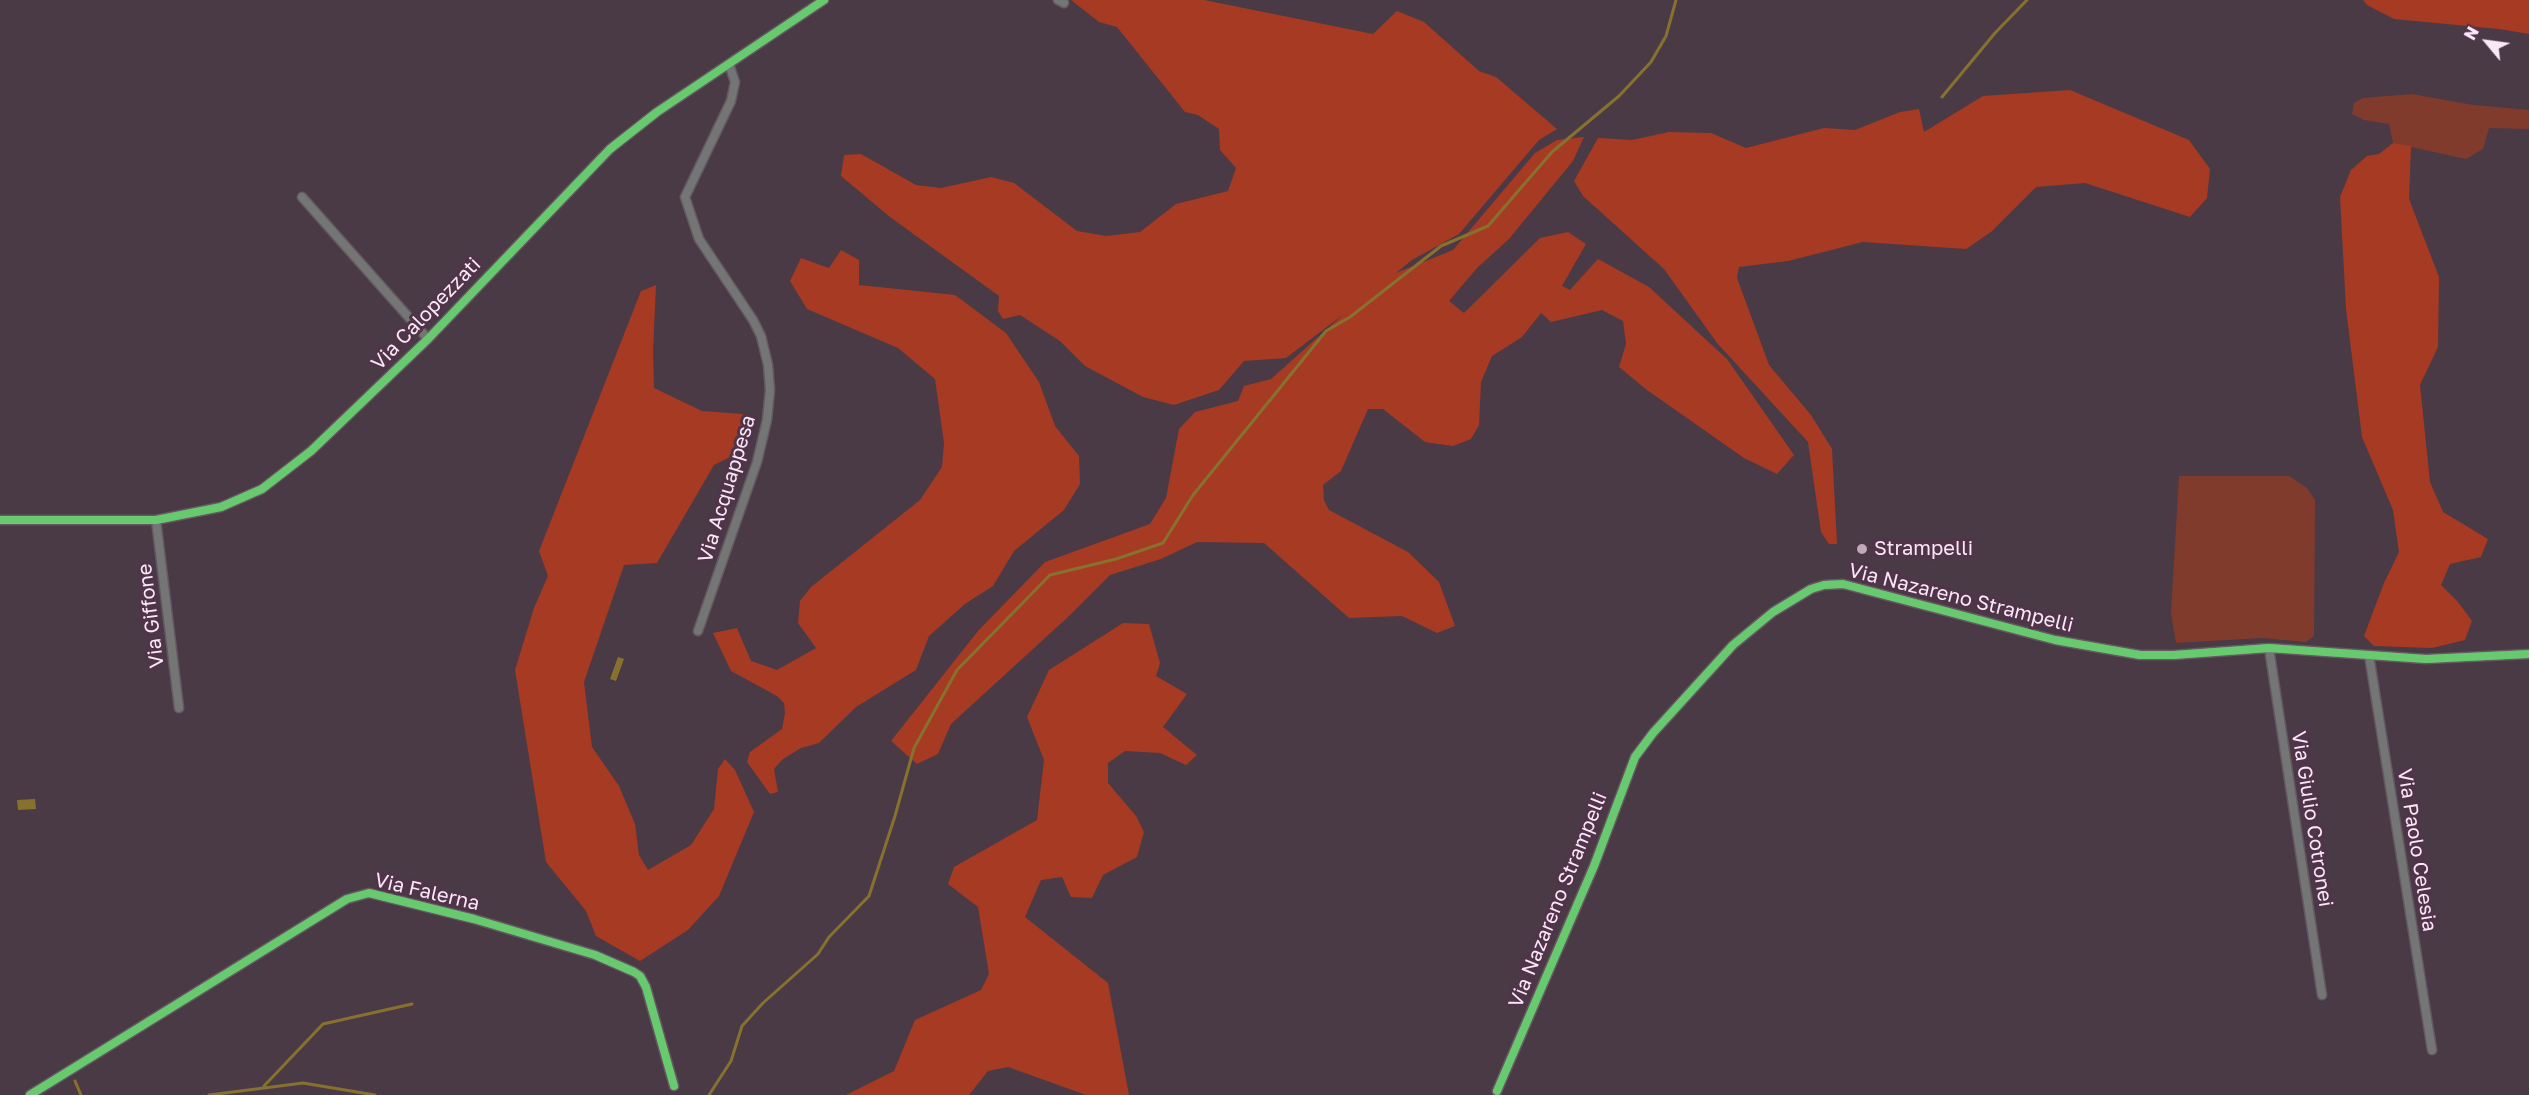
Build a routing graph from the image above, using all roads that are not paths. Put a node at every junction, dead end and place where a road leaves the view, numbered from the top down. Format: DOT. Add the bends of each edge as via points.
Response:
graph roads {
  1 [pos="824,0"];
  2 [pos="729,64"];
  3 [pos="302,197"];
  4 [pos="428,339"];
  5 [pos="0,520"];
  6 [pos="156,520"];
  7 [pos="698,630"];
  8 [pos="2269,648"];
  9 [pos="2529,654"];
  10 [pos="2369,655"];
  11 [pos="179,708"];
  12 [pos="2322,995"];
  13 [pos="2433,1050"];
  14 [pos="674,1086"];
  15 [pos="1497,1091"];
  16 [pos="30,1095"];
  1 -- 2 [label="street, Via Calopezzati"];
  2 -- 4 [label="street, Via Calopezzati" via="610,149"];
  2 -- 7 [label="street, Via Acquappesa" via="735,82 731,101 685,197 699,239 761,336 770,390 757,462"];
  3 -- 4 [label="street"];
  4 -- 6 [label="street, Via Calopezzati" via="311,451 271,483 221,507"];
  5 -- 6 [label="street, Via Calopezzati"];
  6 -- 11 [label="street, Via Giffone"];
  8 -- 10 [label="street, Via Nazareno Strampelli"];
  8 -- 12 [label="street, Via Giulio Cotronei"];
  8 -- 15 [label="street, Via Nazareno Strampelli" via="2174,655 2126,654 2055,640 1843,584 1824,585 1800,595 1733,645 1635,757 1588,879"];
  9 -- 10 [label="street, Via Nazareno Strampelli" via="2454,659"];
  10 -- 13 [label="street, Via Paolo Celesia"];
  14 -- 16 [label="street, Via Falerna" via="646,987 634,972 595,955 369,892 347,899"];
}
